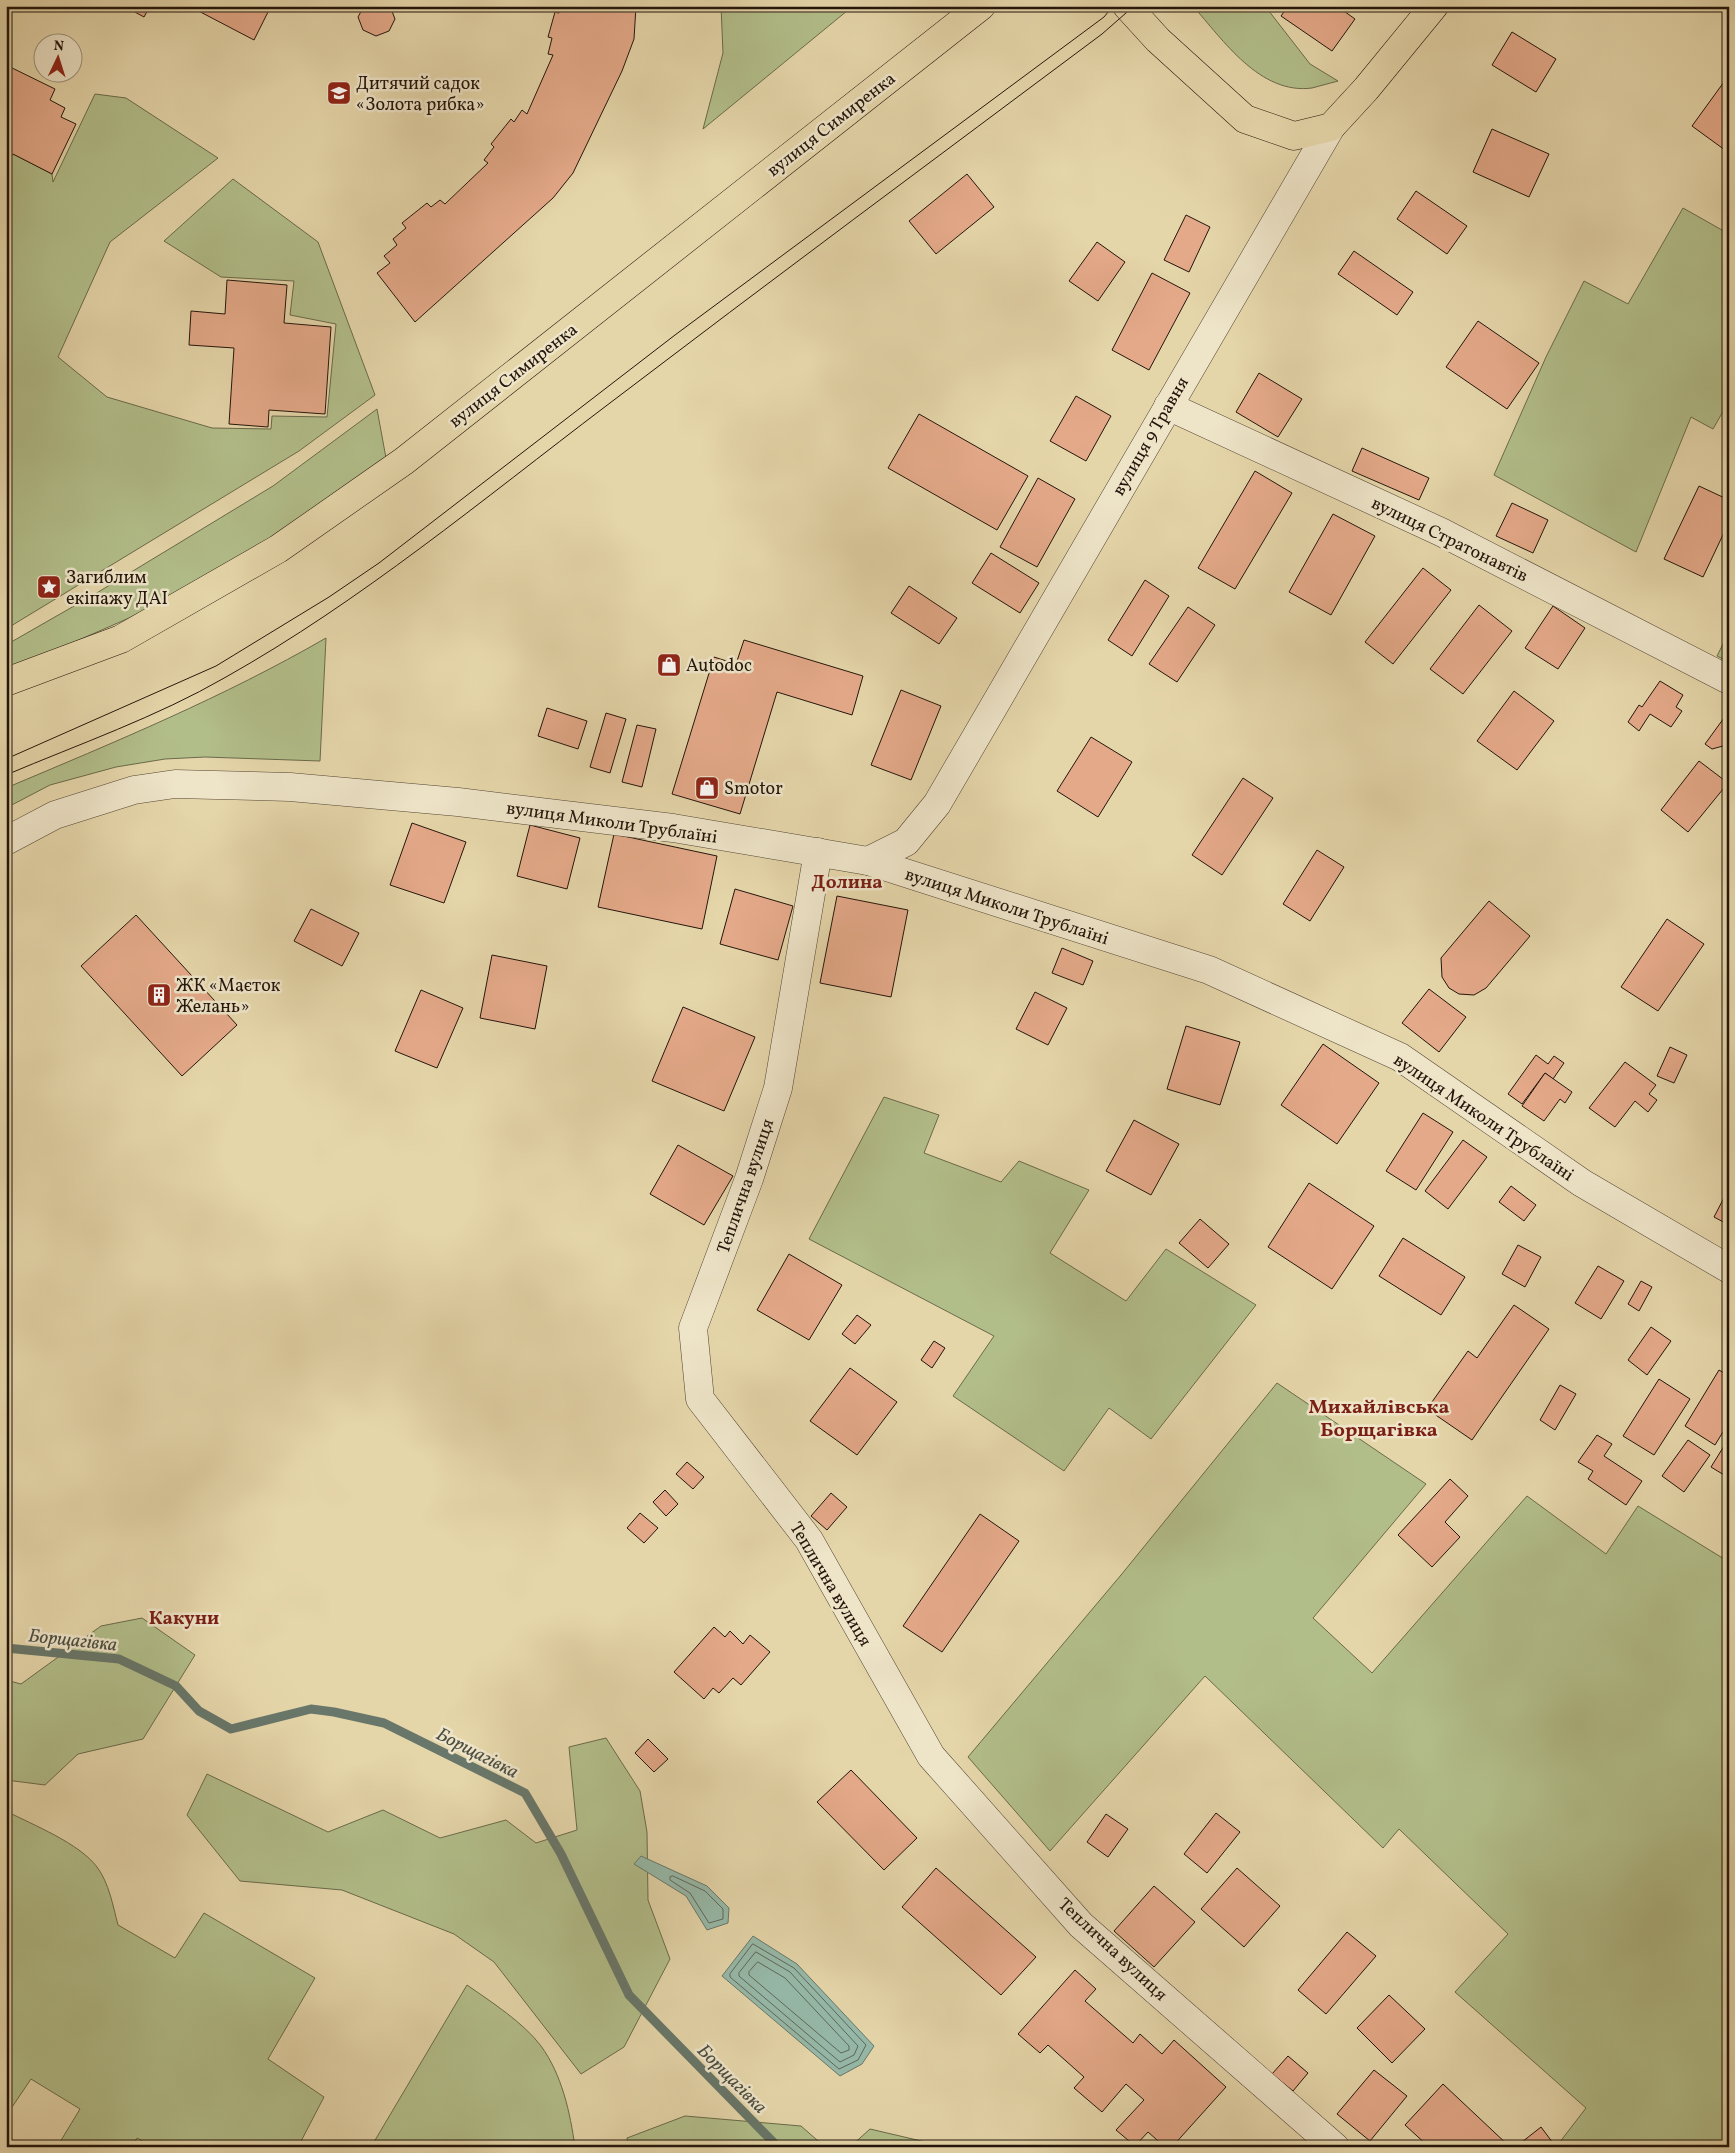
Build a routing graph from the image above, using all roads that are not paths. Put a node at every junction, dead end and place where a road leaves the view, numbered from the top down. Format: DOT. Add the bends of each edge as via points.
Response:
graph roads {
  1 [pos="981,6"];
  2 [pos="1127,6"];
  3 [pos="1434,6"];
  4 [pos="1331,127"];
  5 [pos="1168,406"];
  6 [pos="1729,680"];
  7 [pos="6,682"];
  8 [pos="6,841"];
  9 [pos="818,852"];
  10 [pos="868,861"];
  11 [pos="1729,1269"];
  12 [pos="1335,2147"];
  1 -- 7 [label="main road, вулиця Симиренка" via="404,461 278,549 120,639"];
  2 -- 4 [label="main road" via="1158,40 1245,119 1294,136"];
  3 -- 4 [label="main road, вулиця 9 Травня"];
  4 -- 5 [label="street, вулиця 9 Травня"];
  5 -- 6 [label="street, вулиця Стратонавтів" via="1440,532"];
  5 -- 10 [label="street, вулиця 9 Травня" via="937,804 906,842"];
  8 -- 9 [label="street, вулиця Миколи Трублаїні" via="55,815 134,790 175,784 290,787 458,802 673,828"];
  9 -- 10 [label="street, вулиця Миколи Трублаїні"];
  9 -- 12 [label="street, Теплична вулиця" via="778,1088 749,1179 693,1328 700,1399 809,1540 931,1756 1081,1925"];
  10 -- 11 [label="street, вулиця Миколи Трублаїні" via="1209,970 1400,1057 1582,1184"];
}
